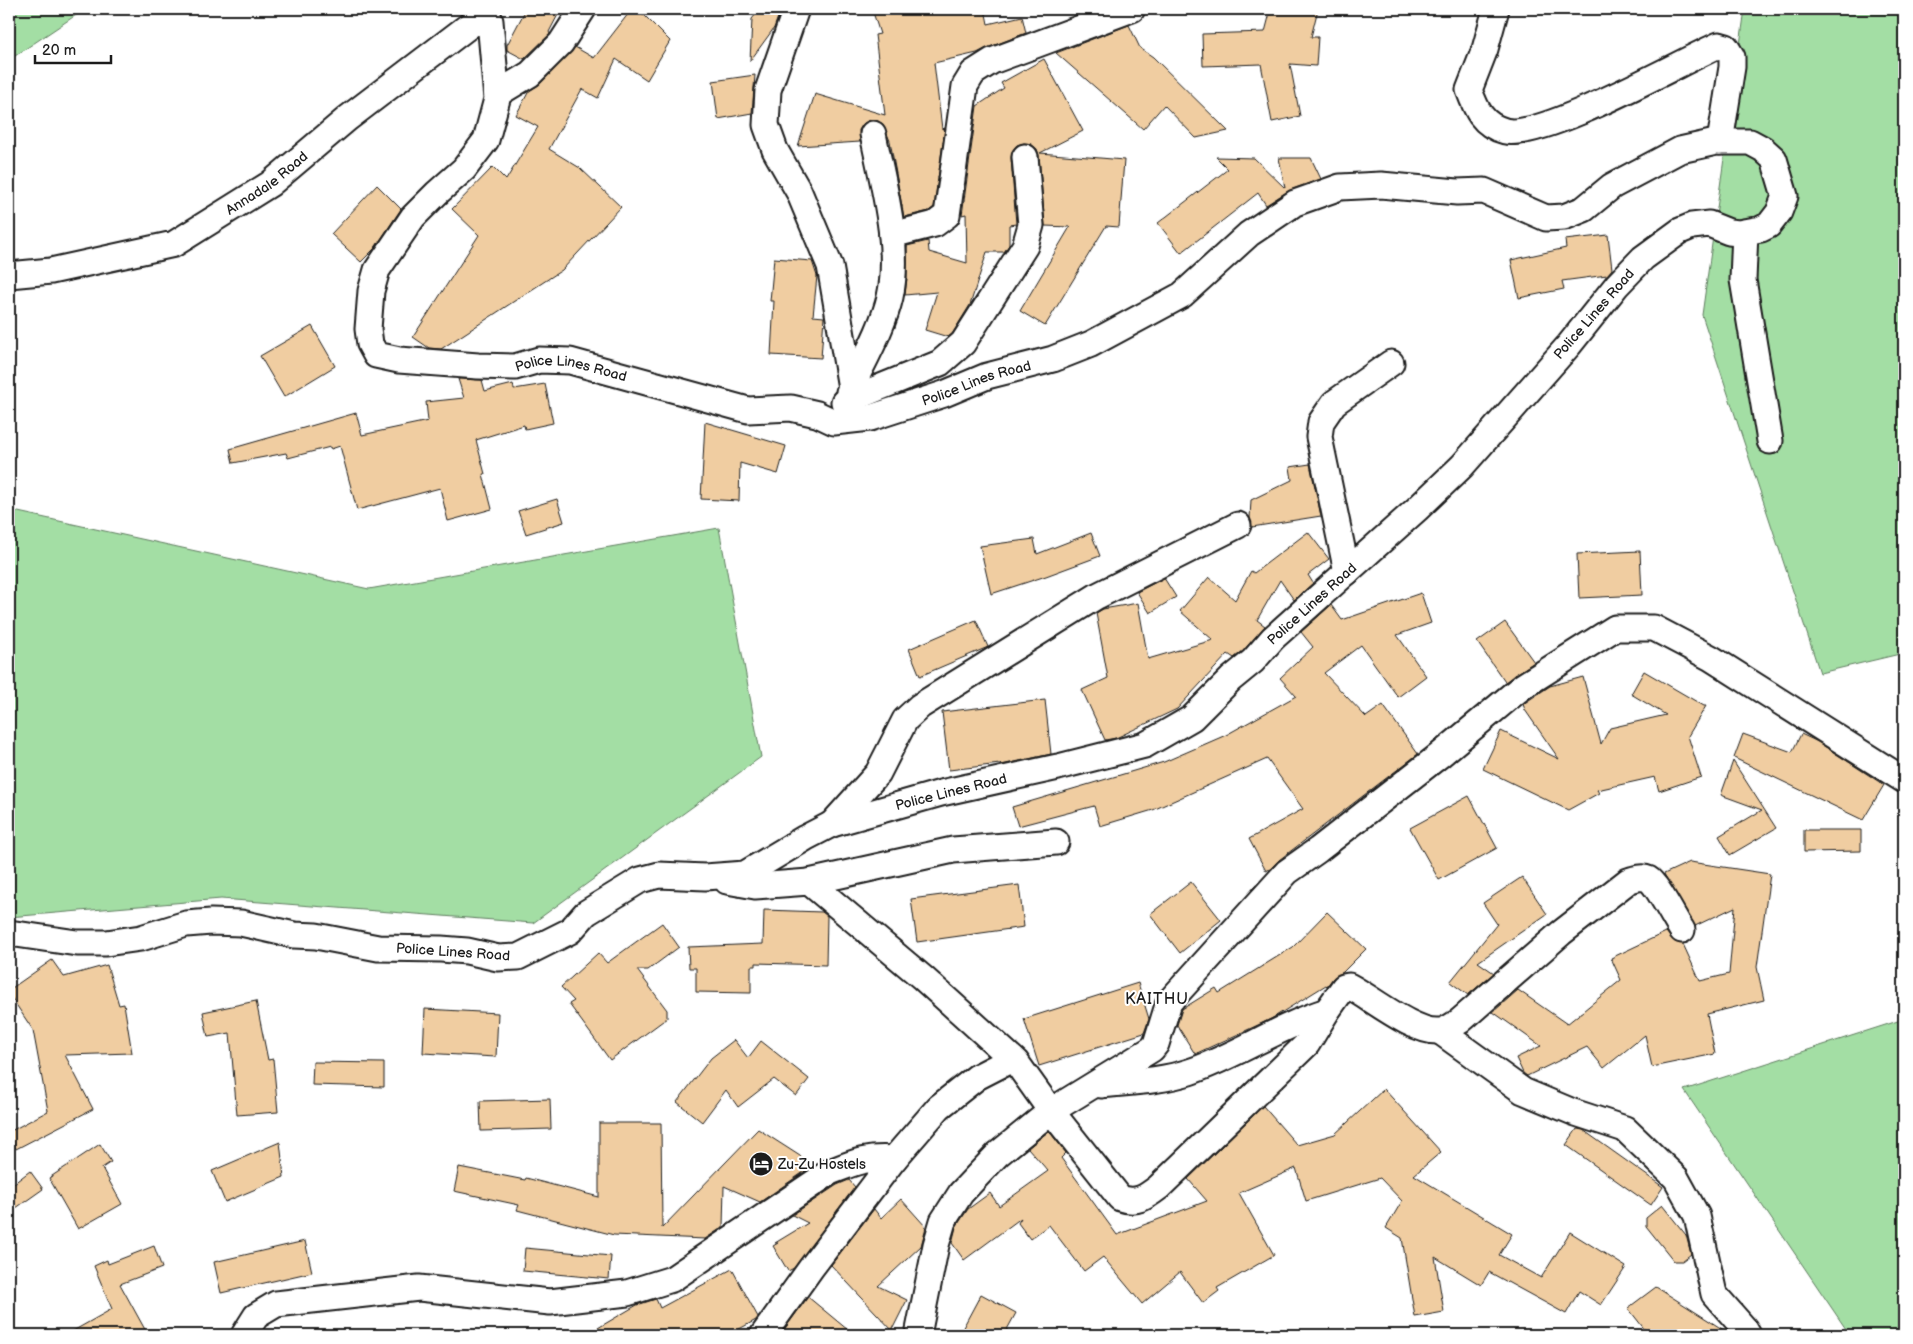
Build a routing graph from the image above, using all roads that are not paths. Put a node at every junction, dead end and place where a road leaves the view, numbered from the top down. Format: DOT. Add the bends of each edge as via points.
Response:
graph roads {
  1 [pos="583,9"];
  2 [pos="796,9"];
  3 [pos="1132,9"];
  4 [pos="1496,9"];
  5 [pos="487,12"];
  6 [pos="497,94"];
  7 [pos="874,134"];
  8 [pos="1720,142"];
  9 [pos="1025,157"];
  10 [pos="1745,232"];
  11 [pos="892,235"];
  12 [pos="9,275"];
  13 [pos="1391,363"];
  14 [pos="843,404"];
  15 [pos="1770,441"];
  16 [pos="1238,525"];
  17 [pos="1347,572"];
  18 [pos="1904,780"];
  19 [pos="832,824"];
  20 [pos="1056,842"];
  21 [pos="705,877"];
  22 [pos="809,882"];
  23 [pos="1682,930"];
  24 [pos="9,933"];
  25 [pos="1327,1011"];
  26 [pos="1441,1032"];
  27 [pos="1012,1059"];
  28 [pos="1091,1087"];
  29 [pos="1051,1111"];
  30 [pos="894,1159"];
  31 [pos="244,1335"];
  32 [pos="763,1335"];
  33 [pos="918,1335"];
  34 [pos="1748,1335"];
  1 -- 6 [label="street" via="561,43 530,74"];
  2 -- 14 [label="street" via="768,90 766,125 830,266"];
  3 -- 11 [label="street" via="992,61 973,73 965,86 947,215 935,224"];
  4 -- 8 [label="street" via="1470,90 1477,112 1491,125 1506,131 1534,128 1582,111 1719,45 1726,47 1732,57"];
  5 -- 6 [label="street, Police Lines Road"];
  5 -- 12 [label="street, Annadale Road" via="348,118 270,184 174,244 50,270"];
  6 -- 14 [label="street, Police Lines Road" via="486,140 473,160 413,217 377,270 368,329 376,355 400,360 496,367 515,367 540,360 570,361 748,410 791,408 817,414"];
  7 -- 11 [label="street"];
  8 -- 10 [label="street, Police Lines Road" via="1750,142 1774,158 1778,172 1784,196 1779,212 1769,225"];
  8 -- 14 [label="street, Police Lines Road" via="1680,150 1612,186 1584,209 1564,217 1546,218 1484,191 1457,192 1381,185 1340,187 1295,203 1250,234 1182,296 1091,344 870,418"];
  9 -- 14 [label="street" via="1031,225 1026,246 963,343 940,363"];
  10 -- 15 [label="street" via="1743,280"];
  10 -- 17 [label="street, Police Lines Road" via="1729,232 1709,224 1692,226 1643,258 1462,466"];
  11 -- 14 [label="street" via="890,297 873,343"];
  13 -- 17 [label="street" via="1334,403 1321,422 1319,437"];
  16 -- 19 [label="street" via="1097,596 920,706 904,720 878,773"];
  17 -- 19 [label="street, Police Lines Road" via="1273,638 1192,718 1145,745 941,793"];
  18 -- 28 [label="street" via="1711,658 1662,632 1654,628 1614,628 1523,686 1440,755 1287,872 1169,1002 1152,1049"];
  19 -- 21 [label="street, Police Lines Road" via="745,874"];
  20 -- 22 [label="street" via="953,850"];
  21 -- 22 [label="street" via="755,886"];
  21 -- 24 [label="street, Police Lines Road" via="660,876 640,880 586,913 570,931 518,957 498,958 440,949 378,948 241,923 186,924 141,938 106,943 76,943"];
  22 -- 27 [label="street"];
  23 -- 26 [label="street" via="1648,879 1628,881 1460,1021"];
  25 -- 26 [label="street" via="1342,989 1349,986 1402,1018 1429,1031"];
  25 -- 28 [label="street" via="1307,1017 1188,1072"];
  25 -- 29 [label="street" via="1306,1044 1144,1199 1129,1201 1120,1198"];
  26 -- 34 [label="street" via="1523,1091 1625,1129 1676,1178 1698,1216 1714,1294"];
  27 -- 29 [label="street"];
  27 -- 30 [label="street" via="976,1076 938,1107"];
  28 -- 29 [label="street"];
  29 -- 33 [label="street" via="976,1176 943,1221"];
  30 -- 31 [label="street" via="874,1157 830,1172 672,1279 627,1293 550,1302 419,1288 276,1304 256,1316"];
  30 -- 32 [label="street"];
}
